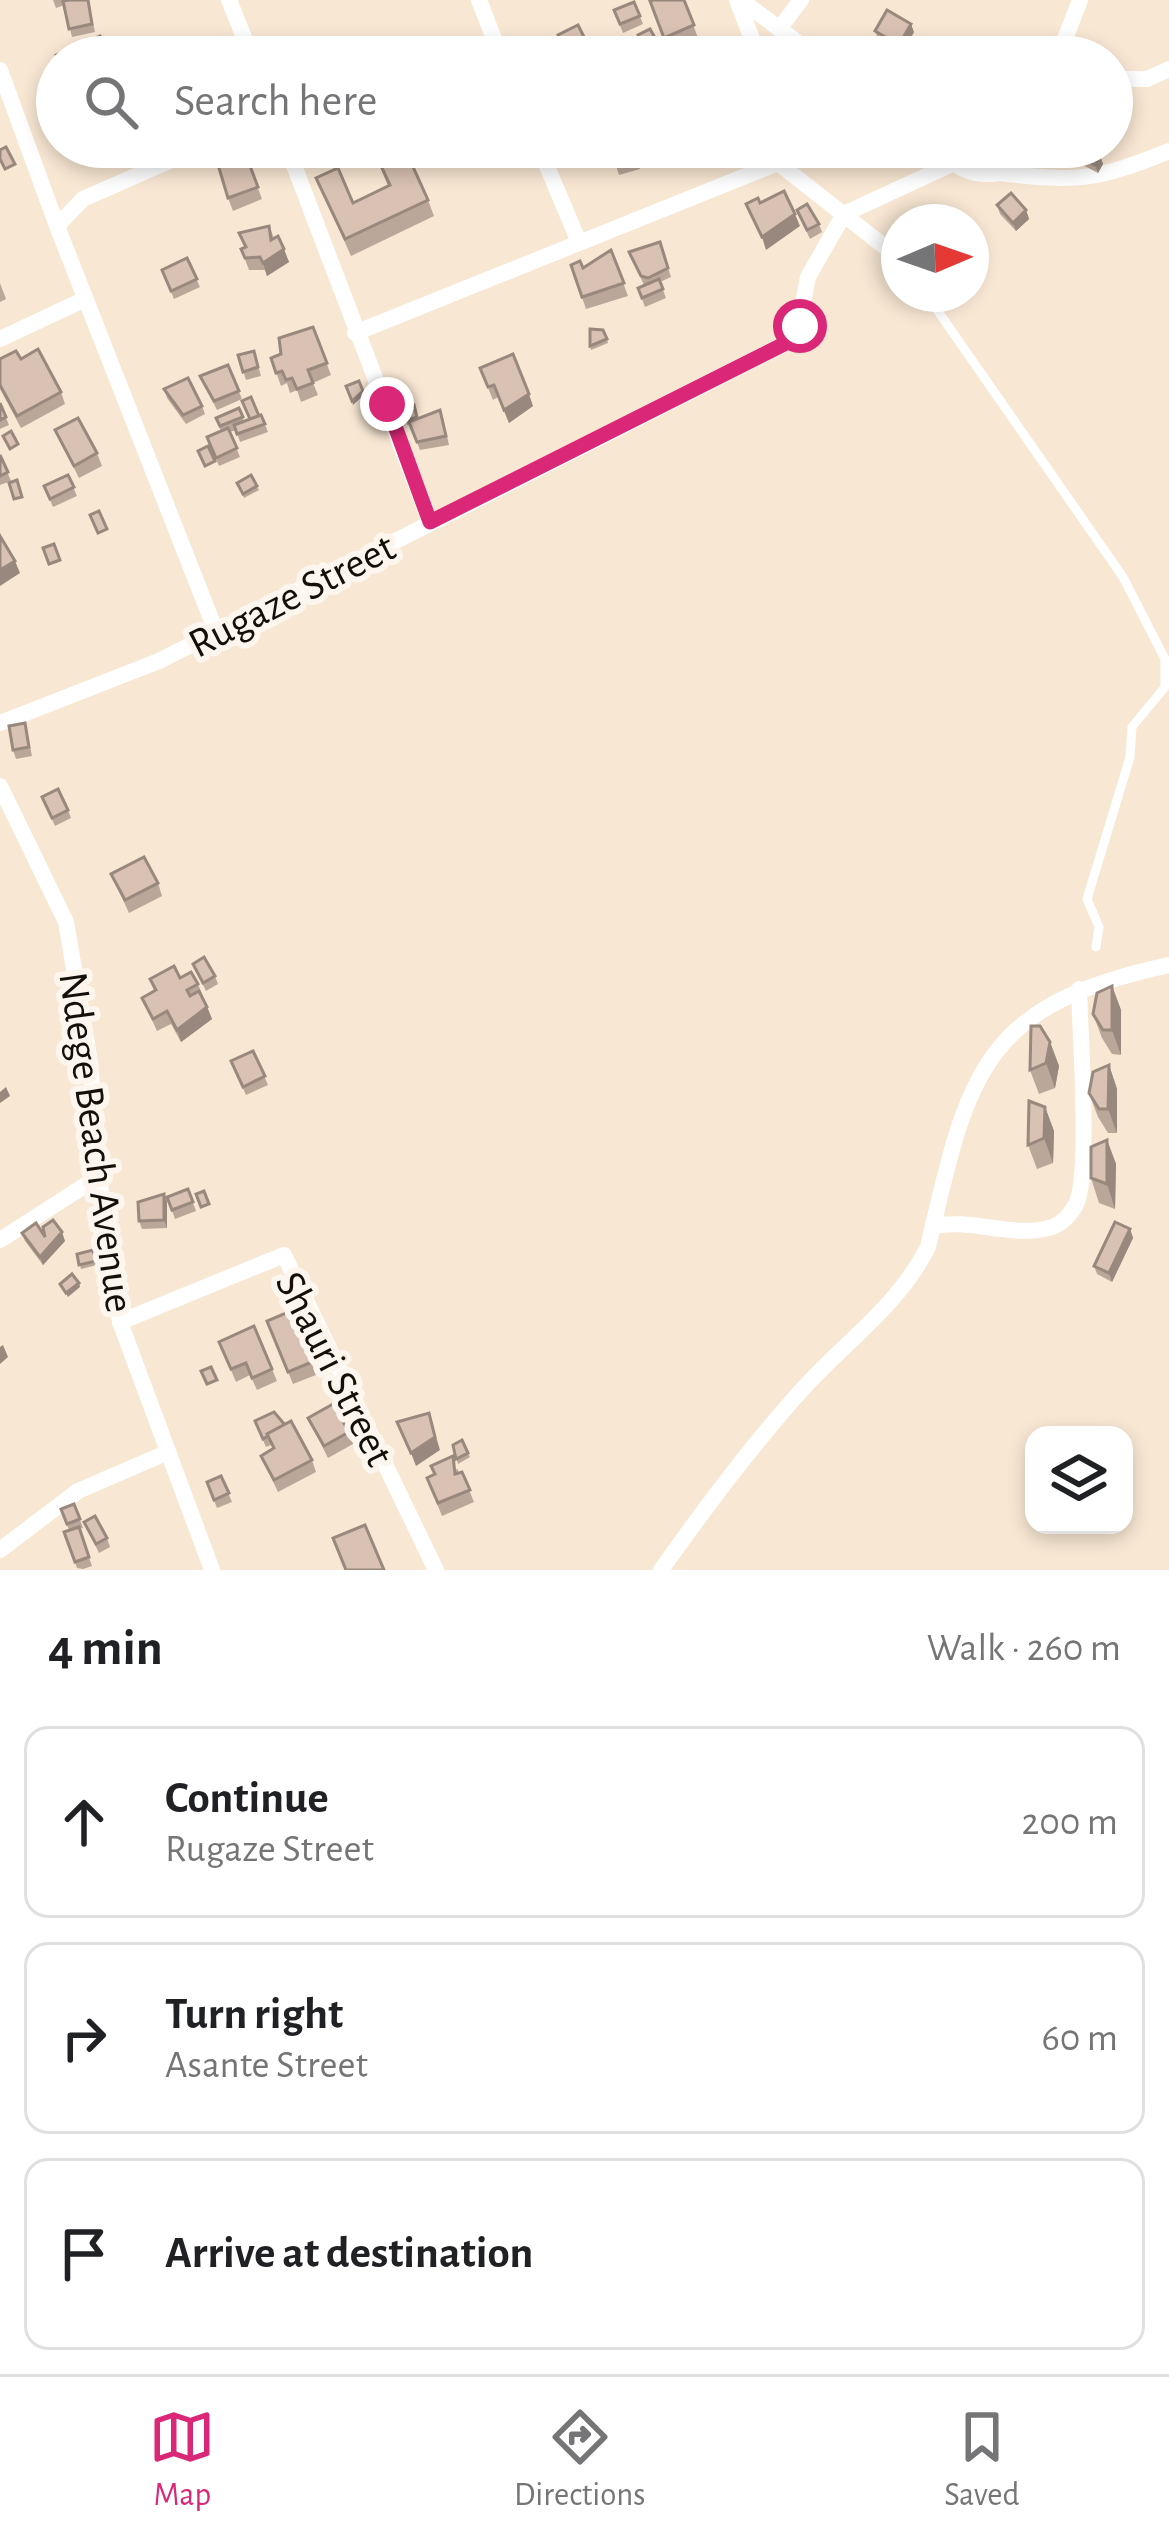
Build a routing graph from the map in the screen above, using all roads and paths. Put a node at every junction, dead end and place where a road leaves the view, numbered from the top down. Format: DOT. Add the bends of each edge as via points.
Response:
graph roads {
  1 [pos="229,0"];
  2 [pos="479,0"];
  3 [pos="739,0"];
  4 [pos="801,0"];
  5 [pos="1080,0"];
  6 [pos="779,28"];
  7 [pos="244,36"];
  8 [pos="493,36"];
  9 [pos="752,36"];
  10 [pos="789,36"];
  11 [pos="1067,36"];
  12 [pos="1169,69"];
  13 [pos="0,70"];
  14 [pos="1133,80"];
  15 [pos="1169,151"];
  16 [pos="1133,165"];
  17 [pos="153,168"];
  18 [pos="294,168"];
  19 [pos="548,168"];
  20 [pos="750,168"];
  21 [pos="795,168"];
  22 [pos="943,168"];
  23 [pos="961,168"];
  24 [pos="1002,168"];
  25 [pos="1126,168"];
  26 [pos="999,173"];
  27 [pos="844,214"];
  28 [pos="57,226"];
  29 [pos="578,240"];
  30 [pos="881,244"];
  31 [pos="83,300"];
  32 [pos="939,312"];
  33 [pos="355,333"];
  34 [pos="0,339"];
  35 [pos="430,522"];
  36 [pos="215,629"];
  37 [pos="0,723"];
  38 [pos="0,786"];
  39 [pos="1096,947"];
  40 [pos="1169,965"];
  41 [pos="1079,989"];
  42 [pos="98,1178"];
  43 [pos="933,1226"];
  44 [pos="0,1240"];
  45 [pos="120,1322"];
  46 [pos="166,1454"];
  47 [pos="0,1550"];
  48 [pos="212,1570"];
  49 [pos="436,1570"];
  50 [pos="661,1570"];
  1 -- 7 [label="street"];
  2 -- 8 [label="street"];
  3 -- 6 [label="street"];
  3 -- 9 [label="street"];
  4 -- 6 [label="street"];
  5 -- 11 [label="street"];
  6 -- 10 [label="street"];
  12 -- 14 [label="street"];
  13 -- 28 [label="street"];
  15 -- 16 [label="street"];
  17 -- 28 [label="street" via="83,199"];
  18 -- 33 [label="street"];
  19 -- 29 [label="street"];
  20 -- 29 [label="street"];
  21 -- 27 [label="street"];
  22 -- 27 [label="street"];
  23 -- 26 [label="street"];
  24 -- 26 [label="street"];
  25 -- 26 [label="street" via="1073,182"];
  27 -- 30 [label="street"];
  27 -- 35 [label="street, Rugaze Street" via="808,277 796,338"];
  28 -- 31 [label="street"];
  29 -- 33 [label="street"];
  31 -- 34 [label="street"];
  31 -- 36 [label="street"];
  32 -- 39 [label="lane" via="1066,489 1165,658 1166,687 1132,728 1087,899 1099,927"];
  33 -- 35 [label="street"];
  35 -- 36 [label="street, Rugaze Street"];
  36 -- 37 [label="street, Rugaze Street" via="159,662"];
  38 -- 42 [label="street, Ndege Beach Avenue" via="66,922 90,1062"];
  40 -- 41 [label="street"];
  41 -- 43 [label="street" via="1007,1035 977,1076"];
  41 -- 43 [label="street" via="1081,1173 1072,1211 1057,1226 1033,1231 961,1221"];
  42 -- 44 [label="street"];
  42 -- 45 [label="street, Ndege Beach Avenue"];
  43 -- 50 [label="street" via="900,1295 801,1390"];
  45 -- 46 [label="street, Ndege Beach Avenue"];
  45 -- 49 [label="street, Shauri Street" via="284,1255"];
  46 -- 47 [label="street" via="78,1491"];
  46 -- 48 [label="street, Ndege Beach Avenue"];
}
